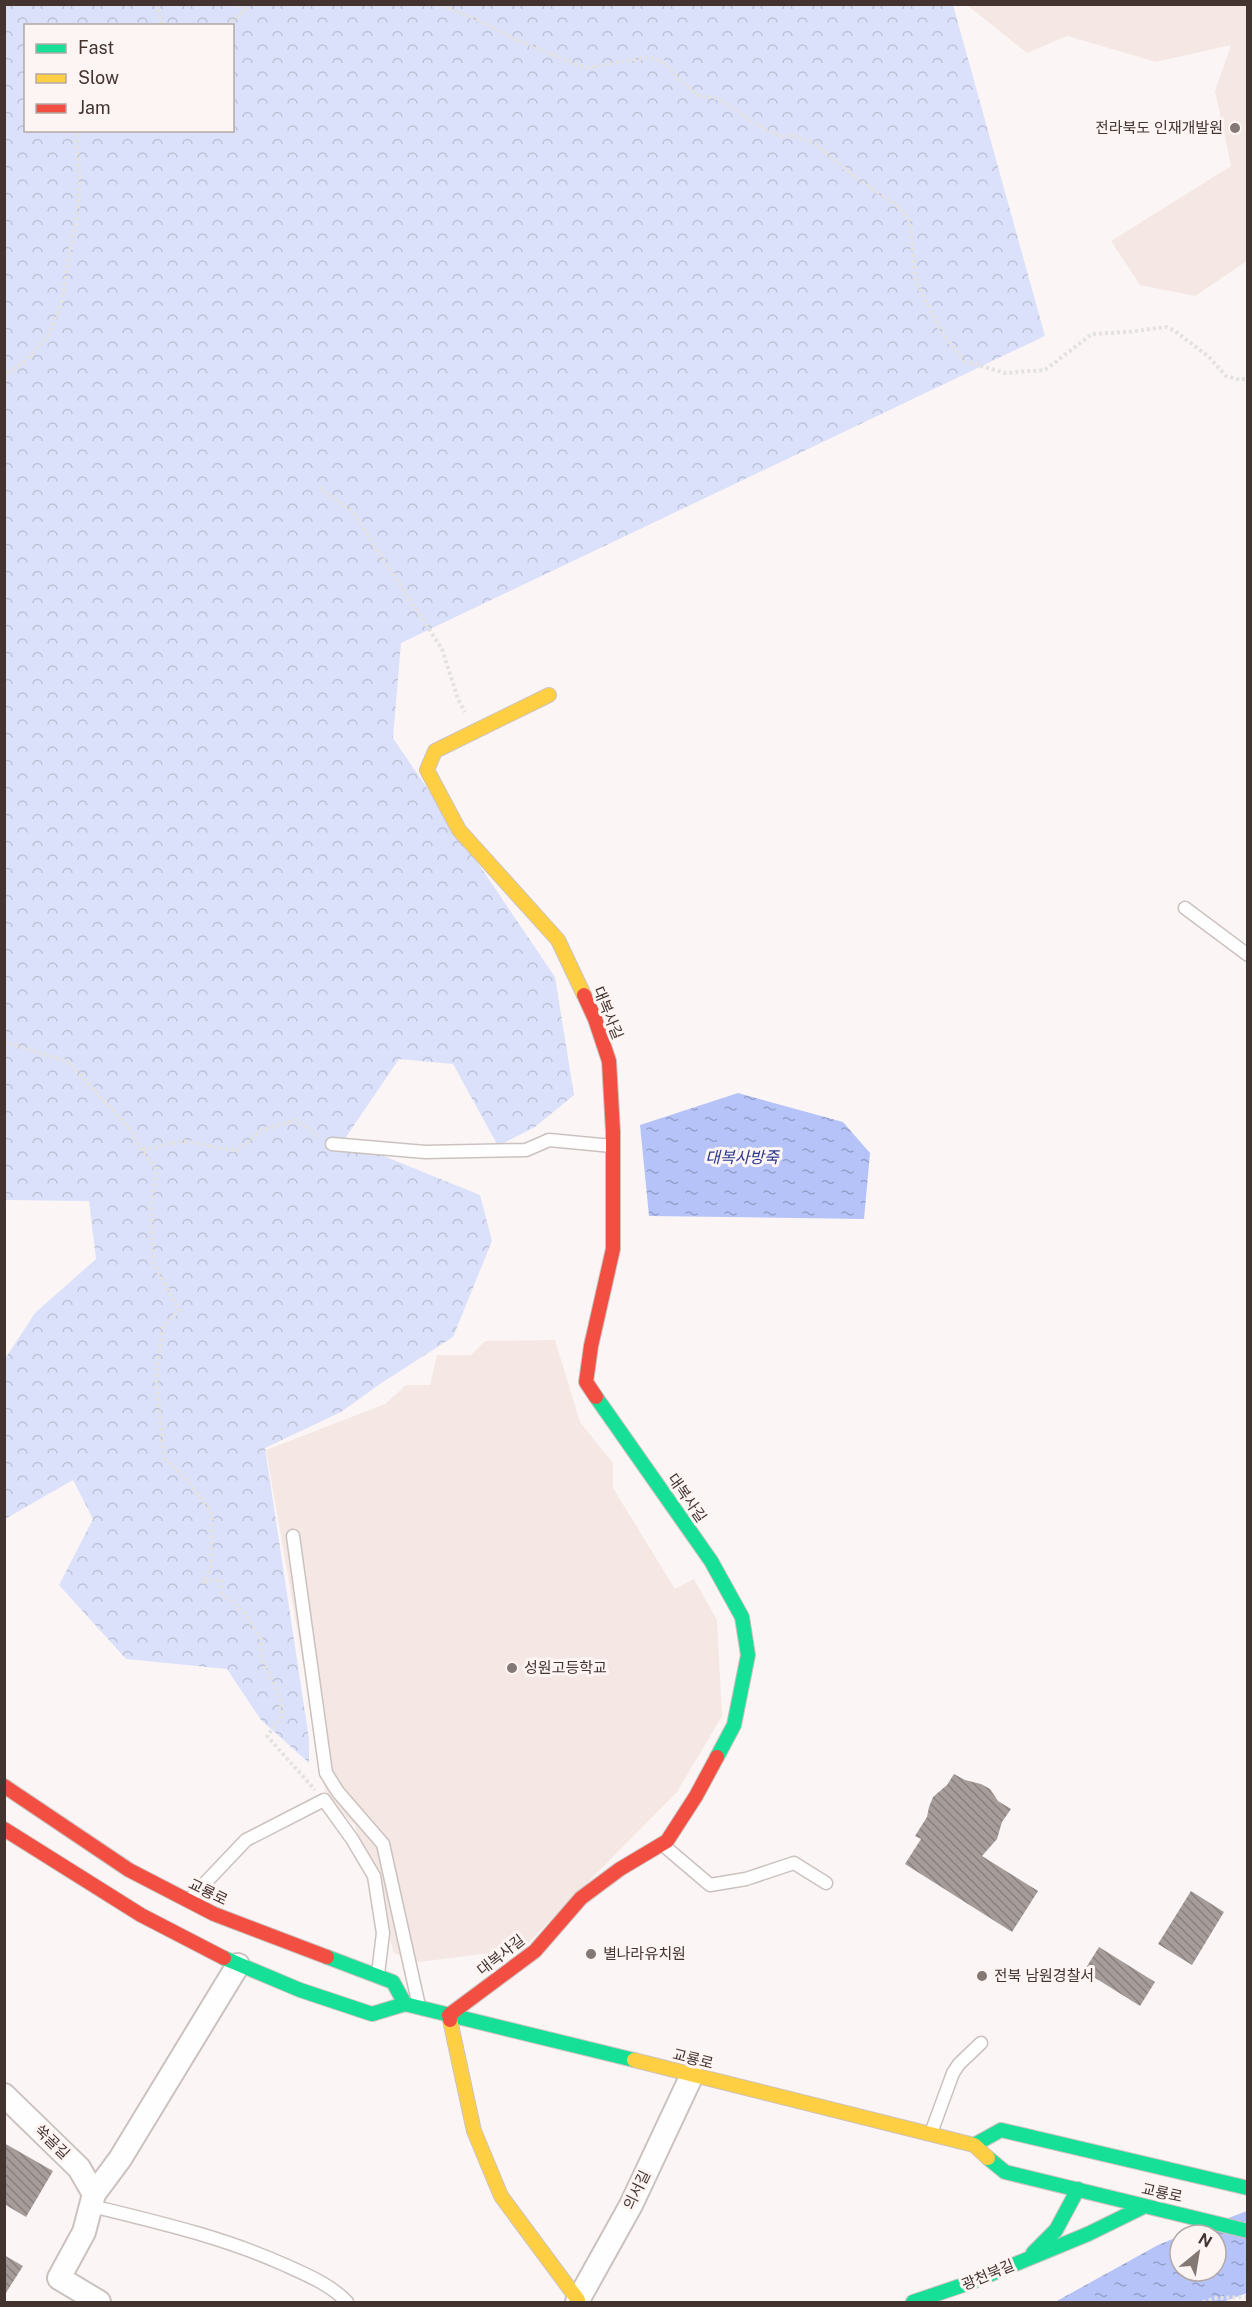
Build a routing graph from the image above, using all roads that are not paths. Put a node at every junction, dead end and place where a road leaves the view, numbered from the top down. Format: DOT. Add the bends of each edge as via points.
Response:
graph roads {
  1 [pos="549,695"];
  2 [pos="1185,908"];
  3 [pos="1248,955"];
  4 [pos="332,1144"];
  5 [pos="613,1146"];
  6 [pos="293,1536"];
  7 [pos="4,1786"];
  8 [pos="4,1829"];
  9 [pos="662,1844"];
  10 [pos="826,1883"];
  11 [pos="188,1901"];
  12 [pos="238,1965"];
  13 [pos="378,1977"];
  14 [pos="405,2004"];
  15 [pos="419,2007"];
  16 [pos="449,2015"];
  17 [pos="981,2043"];
  18 [pos="692,2075"];
  19 [pos="4,2095"];
  20 [pos="930,2134"];
  21 [pos="974,2145"];
  22 [pos="1242,2182"];
  23 [pos="1078,2189"];
  24 [pos="93,2200"];
  25 [pos="1143,2207"];
  26 [pos="1248,2231"];
  27 [pos="1028,2258"];
  28 [pos="578,2301"];
  29 [pos="99,2302"];
  30 [pos="347,2302"];
  31 [pos="913,2302"];
  1 -- 5 [label="street, 대복사길" via="435,752 427,770 459,830 558,940 595,1019 609,1061"];
  2 -- 3 [label="lane"];
  4 -- 5 [label="lane" via="425,1152 526,1150 549,1140"];
  5 -- 9 [label="street, 대복사길" via="613,1249 586,1382 711,1561 742,1617 748,1654 734,1725 696,1796"];
  6 -- 15 [label="lane" via="326,1773 383,1844"];
  7 -- 11 [label="street, 교룡로" via="129,1870"];
  8 -- 12 [label="street, 교룡로" via="141,1915"];
  9 -- 10 [label="lane" via="710,1885 746,1879 794,1863"];
  9 -- 16 [label="street, 대복사길" via="581,1898 535,1952"];
  11 -- 13 [label="street, 교룡로"];
  11 -- 13 [label="lane" via="246,1840 324,1800 374,1876 383,1933"];
  12 -- 14 [label="street, 교룡로" via="372,2014"];
  12 -- 24 [label="street"];
  13 -- 14 [label="street, 교룡로" via="393,1982"];
  14 -- 15 [label="street, 교룡로"];
  15 -- 16 [label="street, 교룡로"];
  16 -- 18 [label="street, 교룡로"];
  16 -- 28 [label="street" via="474,2131 501,2196"];
  17 -- 20 [label="lane" via="953,2073"];
  18 -- 20 [label="street, 교룡로"];
  18 -- 28 [label="street, 의서길" via="631,2205"];
  19 -- 24 [label="street, 쑥골길" via="79,2168"];
  20 -- 21 [label="street, 교룡로"];
  21 -- 22 [label="street, 교룡로" via="1000,2130"];
  21 -- 23 [label="street, 교룡로" via="1005,2172"];
  23 -- 25 [label="street, 교룡로"];
  23 -- 27 [label="street" via="1056,2230"];
  24 -- 29 [label="street" via="84,2232 58,2278"];
  24 -- 30 [label="lane" via="251,2250 336,2290"];
  25 -- 26 [label="street, 교룡로"];
  25 -- 27 [label="street, 광천북길" via="1120,2221"];
  27 -- 31 [label="street, 광천북길" via="977,2281"];
}
